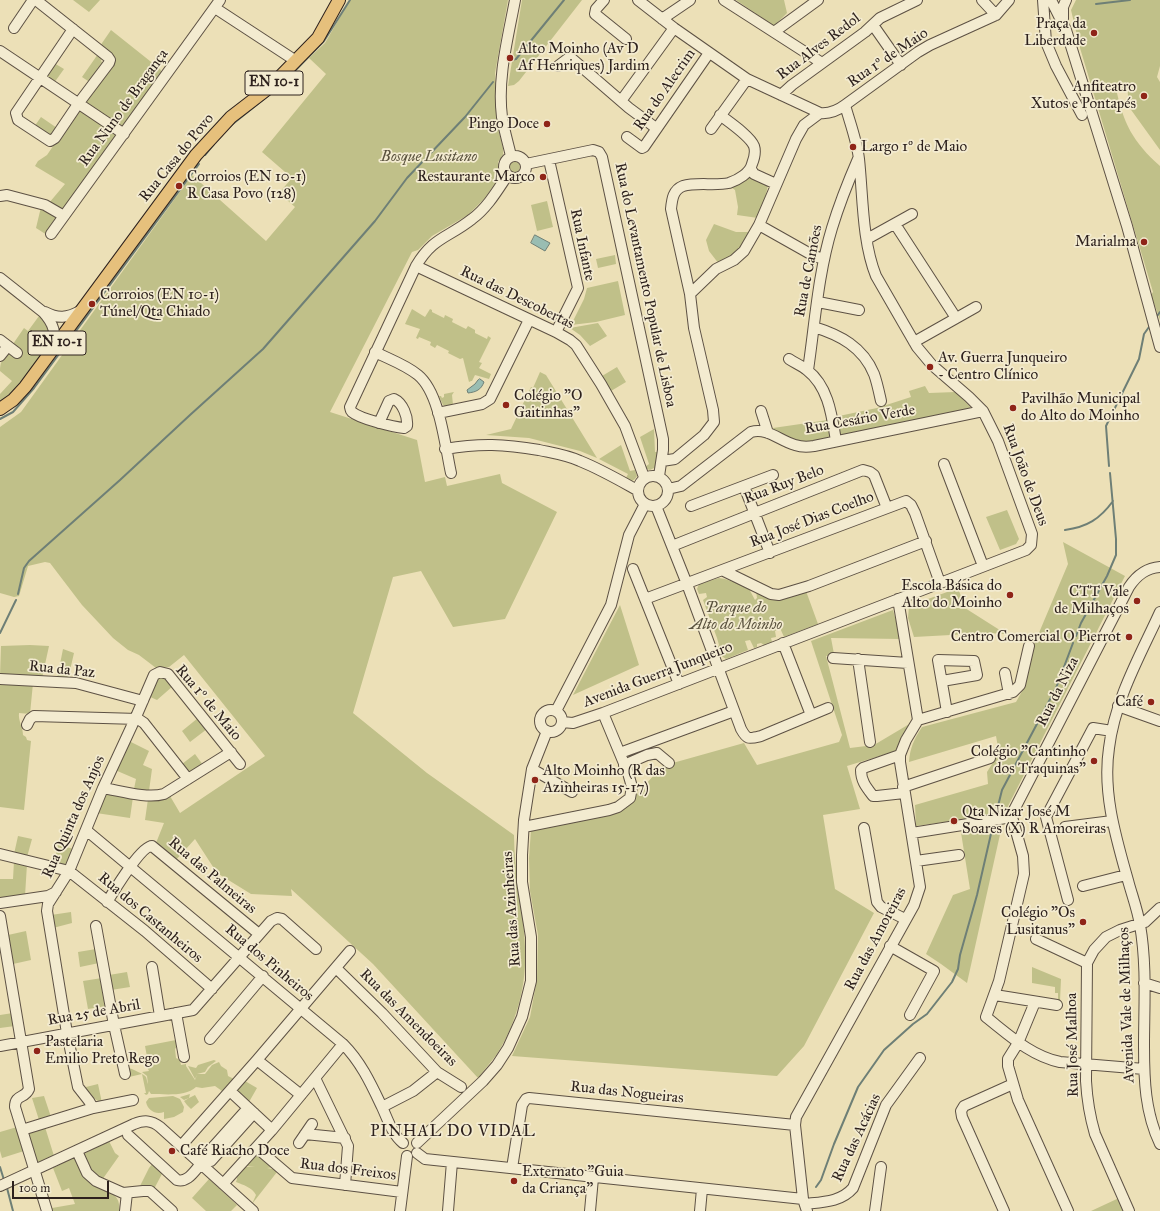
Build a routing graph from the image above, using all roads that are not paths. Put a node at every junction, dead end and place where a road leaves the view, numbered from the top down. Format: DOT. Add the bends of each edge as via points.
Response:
graph roads {
  1 [pos="34,0"];
  2 [pos="339,0"];
  3 [pos="514,0"];
  4 [pos="604,0"];
  5 [pos="638,0"];
  6 [pos="690,0"];
  7 [pos="724,0"];
  8 [pos="818,0"];
  9 [pos="917,0"];
  10 [pos="982,0"];
  11 [pos="1009,0"];
  12 [pos="1043,0"];
  13 [pos="1051,0"];
  14 [pos="1066,0"];
  15 [pos="218,4"];
  16 [pos="996,15"];
  17 [pos="662,19"];
  18 [pos="873,25"];
  19 [pos="1064,25"];
  20 [pos="14,28"];
  21 [pos="674,28"];
  22 [pos="73,30"];
  23 [pos="774,32"];
  24 [pos="626,39"];
  25 [pos="709,53"];
  26 [pos="2,56"];
  27 [pos="296,61"];
  28 [pos="822,63"];
  29 [pos="901,65"];
  30 [pos="558,66"];
  31 [pos="40,78"];
  32 [pos="747,79"];
  33 [pos="781,95"];
  34 [pos="621,101"];
  35 [pos="78,104"];
  36 [pos="845,105"];
  37 [pos="820,113"];
  38 [pos="720,115"];
  39 [pos="1082,115"];
  40 [pos="656,128"];
  41 [pos="711,128"];
  42 [pos="124,134"];
  43 [pos="627,136"];
  44 [pos="511,156"];
  45 [pos="859,158"];
  46 [pos="549,160"];
  47 [pos="526,164"];
  48 [pos="751,169"];
  49 [pos="507,176"];
  50 [pos="776,184"];
  51 [pos="0,188"];
  52 [pos="862,194"];
  53 [pos="0,196"];
  54 [pos="10,196"];
  55 [pos="842,196"];
  56 [pos="912,214"];
  57 [pos="64,216"];
  58 [pos="894,224"];
  59 [pos="760,225"];
  60 [pos="51,234"];
  61 [pos="867,239"];
  62 [pos="824,259"];
  63 [pos="416,266"];
  64 [pos="0,278"];
  65 [pos="690,294"];
  66 [pos="818,302"];
  67 [pos="976,307"];
  68 [pos="859,310"];
  69 [pos="80,311"];
  70 [pos="956,318"];
  71 [pos="54,320"];
  72 [pos="529,320"];
  73 [pos="814,327"];
  74 [pos="66,330"];
  75 [pos="556,332"];
  76 [pos="914,342"];
  77 [pos="4,343"];
  78 [pos="1160,347"];
  79 [pos="375,352"];
  80 [pos="18,353"];
  81 [pos="0,356"];
  82 [pos="47,356"];
  83 [pos="788,359"];
  84 [pos="808,370"];
  85 [pos="881,401"];
  86 [pos="0,409"];
  87 [pos="762,411"];
  88 [pos="983,411"];
  89 [pos="438,413"];
  90 [pos="379,423"];
  91 [pos="768,433"];
  92 [pos="836,441"];
  93 [pos="445,449"];
  94 [pos="662,461"];
  95 [pos="944,464"];
  96 [pos="451,473"];
  97 [pos="773,475"];
  98 [pos="659,476"];
  99 [pos="644,477"];
  100 [pos="744,486"];
  101 [pos="668,489"];
  102 [pos="637,490"];
  103 [pos="645,504"];
  104 [pos="656,506"];
  105 [pos="691,506"];
  106 [pos="887,508"];
  107 [pos="754,512"];
  108 [pos="926,541"];
  109 [pos="672,546"];
  110 [pos="770,553"];
  111 [pos="983,566"];
  112 [pos="1160,567"];
  113 [pos="633,570"];
  114 [pos="724,571"];
  115 [pos="940,582"];
  116 [pos="687,584"];
  117 [pos="645,599"];
  118 [pos="898,599"];
  119 [pos="1160,612"];
  120 [pos="784,643"];
  121 [pos="1029,646"];
  122 [pos="833,658"];
  123 [pos="858,660"];
  124 [pos="908,663"];
  125 [pos="718,668"];
  126 [pos="1005,673"];
  127 [pos="152,678"];
  128 [pos="0,679"];
  129 [pos="942,681"];
  130 [pos="679,684"];
  131 [pos="1009,694"];
  132 [pos="143,701"];
  133 [pos="1118,706"];
  134 [pos="828,708"];
  135 [pos="556,711"];
  136 [pos="734,711"];
  137 [pos="947,712"];
  138 [pos="603,713"];
  139 [pos="811,715"];
  140 [pos="135,719"];
  141 [pos="918,720"];
  142 [pos="1160,721"];
  143 [pos="562,722"];
  144 [pos="27,725"];
  145 [pos="547,731"];
  146 [pos="1112,731"];
  147 [pos="870,742"];
  148 [pos="231,752"];
  149 [pos="620,753"];
  150 [pos="900,755"];
  151 [pos="990,758"];
  152 [pos="669,763"];
  153 [pos="240,764"];
  154 [pos="532,769"];
  155 [pos="626,769"];
  156 [pos="188,779"];
  157 [pos="103,788"];
  158 [pos="904,790"];
  159 [pos="572,792"];
  160 [pos="1012,817"];
  161 [pos="1112,821"];
  162 [pos="524,826"];
  163 [pos="1065,827"];
  164 [pos="864,828"];
  165 [pos="86,830"];
  166 [pos="912,833"];
  167 [pos="0,854"];
  168 [pos="959,855"];
  169 [pos="916,861"];
  170 [pos="130,867"];
  171 [pos="69,871"];
  172 [pos="1126,875"];
  173 [pos="1083,886"];
  174 [pos="56,892"];
  175 [pos="1068,900"];
  176 [pos="107,902"];
  177 [pos="0,903"];
  178 [pos="1160,908"];
  179 [pos="0,916"];
  180 [pos="905,919"];
  181 [pos="1140,924"];
  182 [pos="96,926"];
  183 [pos="260,934"];
  184 [pos="1036,938"];
  185 [pos="890,946"];
  186 [pos="316,949"];
  187 [pos="350,951"];
  188 [pos="239,957"];
  189 [pos="1087,963"];
  190 [pos="152,967"];
  191 [pos="336,968"];
  192 [pos="263,976"];
  193 [pos="1144,983"];
  194 [pos="1160,988"];
  195 [pos="212,989"];
  196 [pos="994,995"];
  197 [pos="1036,1002"];
  198 [pos="1054,1005"];
  199 [pos="302,1009"];
  200 [pos="176,1013"];
  201 [pos="910,1015"];
  202 [pos="160,1016"];
  203 [pos="114,1025"];
  204 [pos="67,1034"];
  205 [pos="210,1040"];
  206 [pos="22,1042"];
  207 [pos="1018,1043"];
  208 [pos="343,1044"];
  209 [pos="0,1046"];
  210 [pos="184,1057"];
  211 [pos="920,1058"];
  212 [pos="257,1060"];
  213 [pos="1086,1063"];
  214 [pos="1144,1068"];
  215 [pos="437,1072"];
  216 [pos="125,1074"];
  217 [pos="315,1078"];
  218 [pos="1013,1084"];
  219 [pos="461,1087"];
  220 [pos="230,1091"];
  221 [pos="301,1095"];
  222 [pos="133,1100"];
  223 [pos="382,1107"];
  224 [pos="93,1108"];
  225 [pos="251,1111"];
  226 [pos="312,1124"];
  227 [pos="795,1125"];
  228 [pos="22,1130"];
  229 [pos="272,1130"];
  230 [pos="305,1134"];
  231 [pos="128,1135"];
  232 [pos="345,1138"];
  233 [pos="403,1143"];
  234 [pos="417,1143"];
  235 [pos="299,1144"];
  236 [pos="1160,1144"];
  237 [pos="181,1146"];
  238 [pos="257,1148"];
  239 [pos="77,1151"];
  240 [pos="412,1154"];
  241 [pos="452,1162"];
  242 [pos="201,1164"];
  243 [pos="881,1167"];
  244 [pos="512,1168"];
  245 [pos="34,1171"];
  246 [pos="593,1178"];
  247 [pos="223,1184"];
  248 [pos="345,1185"];
  249 [pos="0,1186"];
  250 [pos="702,1189"];
  251 [pos="402,1192"];
  252 [pos="127,1193"];
  253 [pos="805,1205"];
  254 [pos="47,1211"];
  255 [pos="125,1211"];
  256 [pos="172,1211"];
  257 [pos="253,1211"];
  258 [pos="400,1211"];
  259 [pos="448,1211"];
  260 [pos="451,1211"];
  261 [pos="590,1211"];
  262 [pos="700,1211"];
  263 [pos="875,1211"];
  264 [pos="1004,1211"];
  265 [pos="1068,1211"];
  266 [pos="1129,1211"];
  1 -- 20 [label="street"];
  1 -- 22 [label="street"];
  2 -- 27 [label="main road, Rua Casa do Povo / EN 10-1" via="318,38"];
  3 -- 44 [label="street" via="501,93 502,117"];
  4 -- 24 [label="street" via="595,14"];
  5 -- 17 [label="street"];
  6 -- 17 [label="street"];
  7 -- 23 [label="street"];
  8 -- 23 [label="street"];
  9 -- 18 [label="street, Rua Alves Redol" via="886,15"];
  10 -- 16 [label="street"];
  11 -- 16 [label="street, Rua 1º de Maio"];
  12 -- 39 [label="street" via="1048,48"];
  13 -- 19 [label="street"];
  14 -- 19 [label="street" via="1062,13"];
  15 -- 27 [label="street"];
  15 -- 42 [label="street, Rua Nuno de Bragança"];
  16 -- 29 [label="street, Rua 1º de Maio" via="930,46"];
  17 -- 21 [label="street"];
  18 -- 28 [label="street, Rua Alves Redol"];
  18 -- 29 [label="street"];
  19 -- 78 [label="street" via="1127,226"];
  21 -- 25 [label="street"];
  21 -- 34 [label="street"];
  22 -- 31 [label="street"];
  22 -- 35 [label="street" via="110,60"];
  23 -- 28 [label="street"];
  25 -- 32 [label="street"];
  25 -- 40 [label="street, Rua do Alecrim"];
  26 -- 31 [label="street"];
  27 -- 69 [label="main road, Rua Casa do Povo / EN 10-1" via="270,87 231,117 196,155"];
  28 -- 33 [label="street, Rua Alves Redol"];
  29 -- 36 [label="street, Rua 1º de Maio"];
  30 -- 34 [label="street" via="570,57"];
  31 -- 35 [label="street"];
  31 -- 35 [label="street" via="18,111 18,120 48,140 53,140"];
  32 -- 33 [label="street"];
  32 -- 38 [label="street"];
  33 -- 37 [label="street"];
  34 -- 40 [label="street"];
  35 -- 42 [label="street"];
  36 -- 37 [label="street, Rua 1º de Maio" via="828,114"];
  36 -- 45 [label="street, Rua João de Deus"];
  37 -- 50 [label="street" via="804,125"];
  38 -- 41 [label="street"];
  38 -- 48 [label="street" via="754,146 755,154"];
  40 -- 43 [label="street, Rua do Alecrim" via="642,148"];
  42 -- 57 [label="street, Rua Nuno de Bragança"];
  44 -- 47 [label="street" via="522,158"];
  44 -- 49 [label="street" via="503,166"];
  45 -- 52 [label="street, Rua João de Deus"];
  45 -- 55 [label="street, Rua de Camões"];
  46 -- 47 [label="street, Rua do Levantamento Popular de Lisboa"];
  46 -- 75 [label="street, Rua Infante" via="578,288"];
  46 -- 94 [label="street, Rua do Levantamento Popular de Lisboa" via="593,150 599,152 602,157 663,439"];
  47 -- 49 [label="street" via="524,173 519,177"];
  48 -- 50 [label="street" via="754,174"];
  48 -- 65 [label="street" via="729,183 684,186 672,197 671,209"];
  49 -- 63 [label="street" via="472,220 432,244"];
  50 -- 59 [label="street"];
  51 -- 54 [label="street"];
  52 -- 55 [label="street"];
  52 -- 61 [label="street, Rua João de Deus"];
  53 -- 54 [label="street"];
  54 -- 57 [label="street" via="44,205"];
  55 -- 62 [label="street, Rua de Camões"];
  56 -- 58 [label="street"];
  57 -- 60 [label="street, Rua Nuno de Bragança"];
  58 -- 61 [label="street"];
  58 -- 70 [label="street"];
  59 -- 62 [label="street" via="814,256"];
  59 -- 65 [label="street" via="744,251 734,260 716,269"];
  61 -- 76 [label="street, Rua João de Deus" via="876,276"];
  62 -- 66 [label="street, Rua de Camões"];
  63 -- 72 [label="street, Rua das Descobertas"];
  63 -- 79 [label="street"];
  64 -- 71 [label="street"];
  65 -- 94 [label="street" via="694,328 714,422 704,435 675,459"];
  66 -- 68 [label="street"];
  66 -- 73 [label="street, Rua de Camões"];
  67 -- 70 [label="street"];
  69 -- 71 [label="street"];
  69 -- 74 [label="main road, EN 10-1"];
  70 -- 76 [label="street"];
  71 -- 74 [label="street"];
  71 -- 82 [label="street" via="53,345"];
  72 -- 75 [label="street, Rua das Descobertas"];
  72 -- 89 [label="street" via="490,399 484,404"];
  73 -- 84 [label="street, Rua de Camões"];
  73 -- 85 [label="street" via="844,338 856,348 874,374"];
  74 -- 82 [label="main road, EN 10-1"];
  75 -- 99 [label="street, Rua das Descobertas" via="575,343 622,419"];
  76 -- 88 [label="street, Rua João de Deus" via="930,362"];
  77 -- 80 [label="street"];
  77 -- 81 [label="street"];
  79 -- 89 [label="street" via="420,376 431,392"];
  79 -- 90 [label="street" via="350,405 355,414"];
  82 -- 86 [label="main road, EN 10-1" via="18,394"];
  83 -- 84 [label="street"];
  84 -- 92 [label="street" via="824,391"];
  87 -- 91 [label="street"];
  88 -- 92 [label="street, Rua Cesário Verde"];
  88 -- 111 [label="street, Rua João de Deus" via="998,441 1032,538 1031,545 1026,550"];
  89 -- 93 [label="street"];
  91 -- 92 [label="street, Rua Cesário Verde" via="796,446 814,446"];
  91 -- 101 [label="street, Rua Cesário Verde" via="758,430 751,432 690,480 681,486"];
  93 -- 96 [label="street"];
  93 -- 102 [label="street" via="495,444 557,454 596,468"];
  94 -- 98 [label="street, Rua do Levantamento Popular de Lisboa"];
  95 -- 111 [label="street"];
  97 -- 100 [label="street"];
  98 -- 99 [label="street"];
  98 -- 101 [label="street" via="665,481"];
  99 -- 102 [label="street"];
  100 -- 105 [label="street"];
  100 -- 107 [label="street"];
  101 -- 104 [label="street" via="665,499"];
  102 -- 103 [label="street" via="638,497"];
  103 -- 104 [label="street"];
  103 -- 135 [label="street" via="634,522 627,541 610,606"];
  104 -- 109 [label="street"];
  106 -- 107 [label="street, Rua Ruy Belo" via="874,475 863,470"];
  106 -- 108 [label="street, Rua José Dias Coelho" via="909,502"];
  106 -- 110 [label="street, Rua José Dias Coelho"];
  107 -- 109 [label="street, Rua Ruy Belo"];
  107 -- 110 [label="street"];
  108 -- 114 [label="street" via="779,595 771,594"];
  108 -- 115 [label="street, Rua José Dias Coelho"];
  109 -- 116 [label="street"];
  110 -- 114 [label="street, Rua José Dias Coelho"];
  111 -- 115 [label="street, Rua João de Deus"];
  112 -- 160 [label="street, Rua da Niza" via="1141,573 1129,587"];
  113 -- 117 [label="street"];
  114 -- 116 [label="street, Rua José Dias Coelho"];
  115 -- 118 [label="street, Rua João de Deus"];
  116 -- 117 [label="street, Rua José Dias Coelho"];
  116 -- 125 [label="street"];
  117 -- 130 [label="street"];
  118 -- 120 [label="street, Avenida Guerra Junqueiro"];
  118 -- 124 [label="street"];
  119 -- 133 [label="street, Avenida Vale de Milhaços"];
  120 -- 125 [label="street, Avenida Guerra Junqueiro"];
  120 -- 139 [label="street"];
  121 -- 131 [label="street" via="1020,684"];
  122 -- 123 [label="street"];
  123 -- 124 [label="street"];
  123 -- 147 [label="street"];
  124 -- 141 [label="street"];
  125 -- 130 [label="street, Avenida Guerra Junqueiro"];
  125 -- 136 [label="street"];
  126 -- 131 [label="street"];
  127 -- 132 [label="street, Rua Quinta dos Anjos"];
  127 -- 148 [label="street, Rua 1º de Maio" via="160,672 168,674"];
  128 -- 132 [label="street, Rua da Paz" via="80,684"];
  129 -- 137 [label="street"];
  130 -- 138 [label="street, Avenida Guerra Junqueiro"];
  131 -- 137 [label="street"];
  132 -- 140 [label="street, Rua Quinta dos Anjos"];
  133 -- 142 [label="street"];
  133 -- 146 [label="street, Avenida Vale de Milhaços"];
  134 -- 139 [label="street"];
  135 -- 143 [label="street"];
  135 -- 145 [label="street" via="548,710 540,718 541,726"];
  136 -- 139 [label="street" via="745,736 750,738 761,736"];
  136 -- 149 [label="street"];
  137 -- 141 [label="street"];
  138 -- 143 [label="street, Avenida Guerra Junqueiro" via="573,723"];
  138 -- 149 [label="street"];
  140 -- 144 [label="street" via="34,716"];
  140 -- 156 [label="street" via="144,724"];
  140 -- 157 [label="street, Rua Quinta dos Anjos"];
  141 -- 150 [label="street, Rua das Amoreiras"];
  143 -- 145 [label="street" via="558,729"];
  145 -- 154 [label="street, Rua das Azinheiras"];
  146 -- 161 [label="street, Avenida Vale de Milhaços" via="1107,766"];
  146 -- 175 [label="street" via="1093,728 1046,817"];
  148 -- 153 [label="street, Rua 1º de Maio"];
  148 -- 156 [label="street"];
  149 -- 155 [label="street"];
  150 -- 158 [label="street, Rua das Amoreiras"];
  150 -- 158 [label="street" via="864,768 861,776 873,796"];
  151 -- 158 [label="street"];
  152 -- 155 [label="street" via="657,753 647,755"];
  154 -- 159 [label="street"];
  154 -- 162 [label="street, Rua das Azinheiras"];
  155 -- 162 [label="street" via="632,787 631,794 630,798 618,807"];
  156 -- 157 [label="street" via="169,792 159,795"];
  157 -- 165 [label="street, Rua Quinta dos Anjos"];
  158 -- 166 [label="street, Rua das Amoreiras"];
  160 -- 166 [label="street"];
  160 -- 196 [label="street" via="1023,856 1024,874"];
  161 -- 163 [label="street"];
  161 -- 172 [label="street, Avenida Vale de Milhaços"];
  162 -- 234 [label="street, Rua das Azinheiras" via="522,882 531,937 531,981 522,1017 497,1065"];
  164 -- 180 [label="street" via="877,902 881,907"];
  165 -- 170 [label="street, Rua dos Pinheiros"];
  165 -- 171 [label="street, Rua Quinta dos Anjos"];
  166 -- 169 [label="street, Rua das Amoreiras"];
  167 -- 171 [label="street"];
  168 -- 169 [label="street"];
  169 -- 180 [label="street, Rua das Amoreiras" via="920,887 914,905"];
  170 -- 176 [label="street"];
  170 -- 183 [label="street, Rua das Palmeiras" via="147,846 153,846"];
  170 -- 188 [label="street, Rua dos Pinheiros"];
  171 -- 174 [label="street, Rua Quinta dos Anjos"];
  171 -- 176 [label="street, Rua dos Castanheiros"];
  172 -- 173 [label="street"];
  172 -- 181 [label="street, Avenida Vale de Milhaços"];
  174 -- 177 [label="street" via="48,896"];
  174 -- 204 [label="street, Rua Quinta dos Anjos" via="48,904 47,911"];
  176 -- 195 [label="street, Rua dos Castanheiros"];
  178 -- 181 [label="street" via="1151,918"];
  179 -- 206 [label="street"];
  180 -- 185 [label="street, Rua das Amoreiras"];
  181 -- 189 [label="street" via="1106,937 1094,950"];
  181 -- 193 [label="street, Avenida Vale de Milhaços"];
  182 -- 203 [label="street"];
  183 -- 186 [label="street" via="274,919 281,918"];
  183 -- 188 [label="street"];
  184 -- 189 [label="street"];
  185 -- 201 [label="street" via="934,972"];
  185 -- 227 [label="street, Rua das Amoreiras" via="798,1112"];
  187 -- 191 [label="street"];
  188 -- 192 [label="street, Rua dos Pinheiros"];
  188 -- 195 [label="street"];
  189 -- 213 [label="street, Rua José Malhoa"];
  190 -- 202 [label="street"];
  191 -- 199 [label="street"];
  191 -- 215 [label="street, Rua das Amendoeiras"];
  192 -- 199 [label="street, Rua dos Pinheiros"];
  192 -- 205 [label="street"];
  193 -- 194 [label="street"];
  193 -- 214 [label="street, Avenida Vale de Milhaços"];
  195 -- 200 [label="street, Rua 25 de Abril" via="194,1010"];
  196 -- 197 [label="street"];
  196 -- 207 [label="street" via="986,1018"];
  197 -- 198 [label="street"];
  197 -- 207 [label="street"];
  199 -- 208 [label="street, Rua dos Pinheiros"];
  199 -- 212 [label="street"];
  200 -- 202 [label="street, Rua 25 de Abril"];
  200 -- 210 [label="street"];
  202 -- 203 [label="street, Rua 25 de Abril"];
  203 -- 204 [label="street, Rua 25 de Abril"];
  203 -- 216 [label="street"];
  204 -- 206 [label="street, Rua 25 de Abril"];
  204 -- 224 [label="street, Rua Quinta dos Anjos" via="78,1087"];
  206 -- 209 [label="street, Rua 25 de Abril"];
  206 -- 228 [label="street" via="29,1089 26,1094 17,1098 15,1104"];
  207 -- 213 [label="street" via="1051,1060"];
  207 -- 218 [label="street" via="1008,1063"];
  208 -- 217 [label="street"];
  208 -- 223 [label="street, Rua dos Pinheiros" via="363,1068"];
  211 -- 253 [label="street, Rua das Acácias" via="886,1105 853,1188 836,1200"];
  212 -- 220 [label="street"];
  212 -- 221 [label="street"];
  213 -- 214 [label="street"];
  213 -- 266 [label="street, Rua José Malhoa" via="1086,1091 1092,1124"];
  214 -- 236 [label="street, Avenida Vale de Milhaços" via="1148,1107"];
  215 -- 219 [label="street, Rua das Amendoeiras"];
  215 -- 223 [label="street" via="413,1091"];
  217 -- 221 [label="street"];
  217 -- 232 [label="street"];
  218 -- 264 [label="street" via="964,1106 961,1110"];
  218 -- 265 [label="street"];
  220 -- 225 [label="street"];
  220 -- 237 [label="street"];
  221 -- 229 [label="street"];
  222 -- 224 [label="street"];
  223 -- 233 [label="street, Rua dos Pinheiros" via="394,1133"];
  224 -- 228 [label="street"];
  225 -- 225 [label="street" via="205,1156 211,1161"];
  225 -- 229 [label="street"];
  226 -- 230 [label="street"];
  227 -- 244 [label="street, Rua das Nogueiras" via="529,1098 522,1106"];
  227 -- 253 [label="street, Rua das Amoreiras"];
  228 -- 245 [label="street"];
  229 -- 238 [label="street"];
  230 -- 232 [label="street"];
  230 -- 235 [label="street"];
  231 -- 242 [label="street" via="177,1180 186,1180"];
  232 -- 248 [label="street" via="349,1150"];
  233 -- 234 [label="street" via="408,1140"];
  233 -- 240 [label="street" via="402,1150"];
  234 -- 240 [label="street" via="419,1148"];
  237 -- 239 [label="street" via="156,1124 146,1121 134,1124"];
  237 -- 242 [label="street"];
  238 -- 247 [label="street"];
  238 -- 248 [label="street, Rua dos Freixos" via="290,1177"];
  239 -- 245 [label="street"];
  239 -- 252 [label="street" via="92,1179 119,1192"];
  240 -- 241 [label="street, Rua das Acácias" via="424,1159"];
  240 -- 251 [label="street"];
  241 -- 244 [label="street, Rua das Acácias"];
  241 -- 259 [label="street"];
  242 -- 247 [label="street"];
  243 -- 263 [label="street"];
  244 -- 246 [label="street, Rua das Acácias"];
  245 -- 249 [label="street"];
  245 -- 254 [label="street"];
  246 -- 250 [label="street, Rua das Acácias"];
  246 -- 261 [label="street"];
  247 -- 257 [label="street"];
  248 -- 251 [label="street, Rua dos Freixos"];
  250 -- 253 [label="street, Rua das Acácias"];
  250 -- 262 [label="street"];
  251 -- 258 [label="street"];
  252 -- 255 [label="street"];
  252 -- 256 [label="street" via="150,1192"];
  259 -- 260 [label="street"];
}
